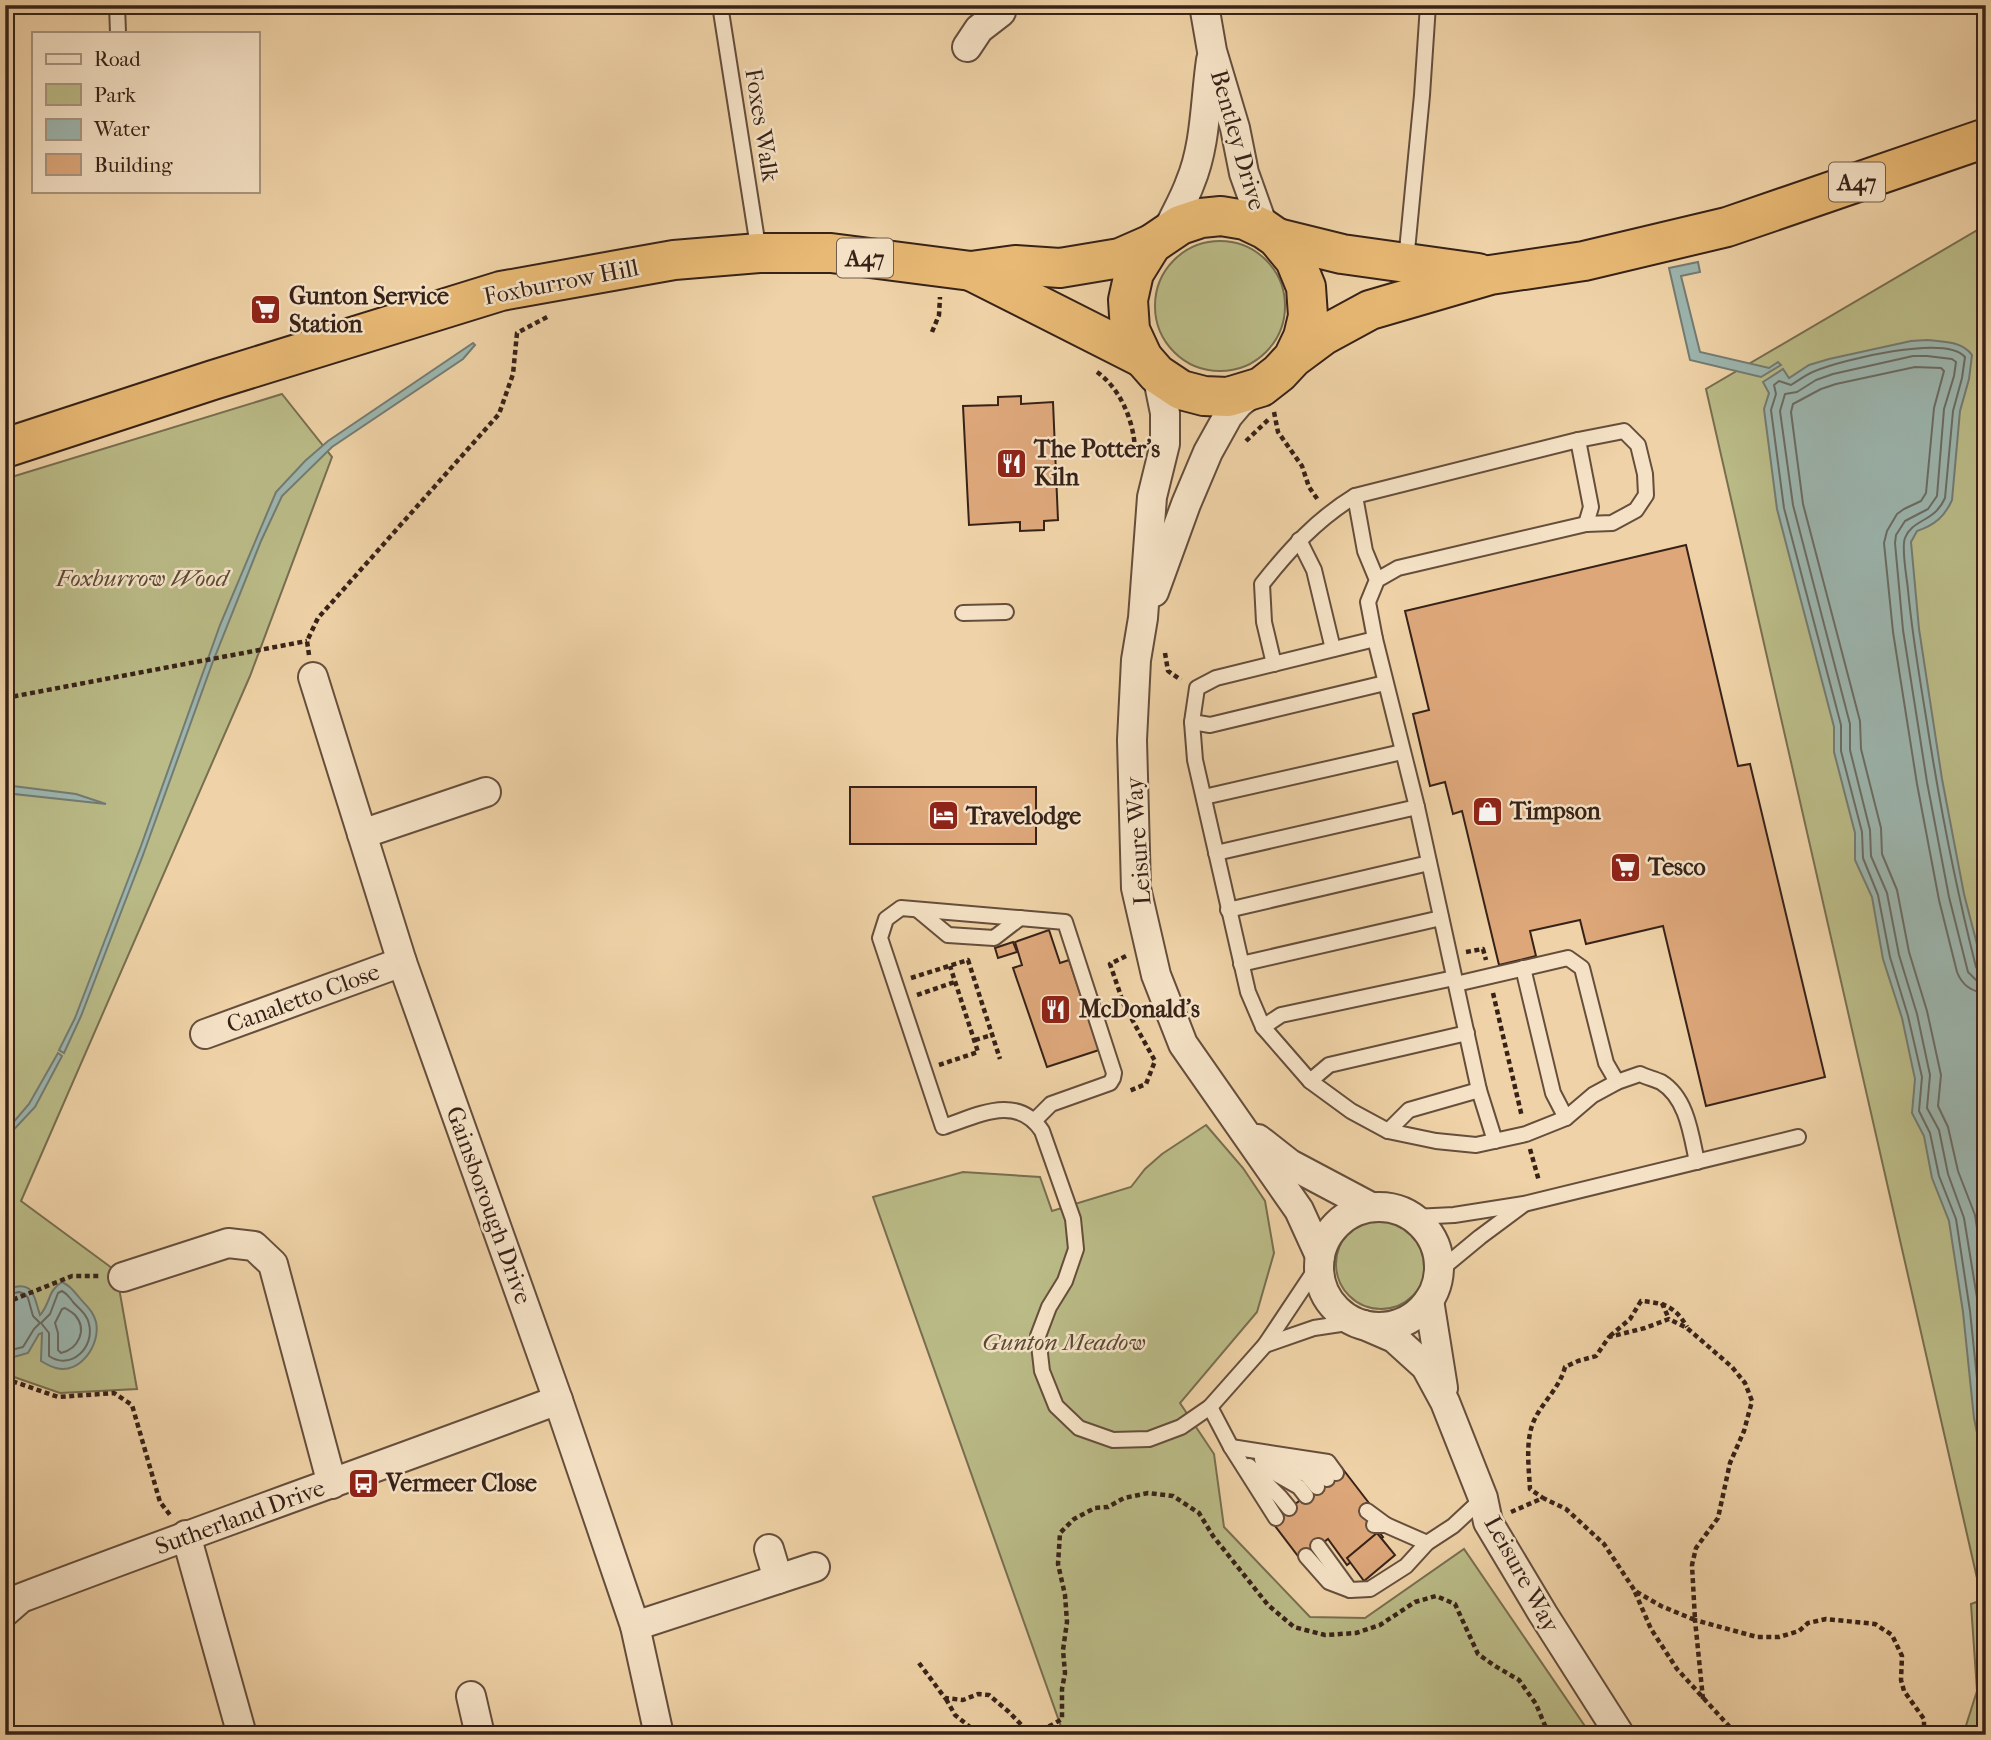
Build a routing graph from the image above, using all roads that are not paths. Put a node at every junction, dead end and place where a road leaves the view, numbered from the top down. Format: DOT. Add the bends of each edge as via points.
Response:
graph roads {
  1 [pos="117,5"];
  2 [pos="720,5"];
  3 [pos="999,5"];
  4 [pos="1204,5"];
  5 [pos="1428,5"];
  6 [pos="118,32"];
  7 [pos="967,47"];
  8 [pos="1212,51"];
  9 [pos="1986,138"];
  10 [pos="1270,234"];
  11 [pos="1159,238"];
  12 [pos="759,253"];
  13 [pos="1405,262"];
  14 [pos="1490,275"];
  15 [pos="962,286"];
  16 [pos="1293,358"];
  17 [pos="1150,366"];
  18 [pos="1273,403"];
  19 [pos="1577,440"];
  20 [pos="5,448"];
  21 [pos="1355,496"];
  22 [pos="1586,524"];
  23 [pos="1299,540"];
  24 [pos="1377,580"];
  25 [pos="1006,612"];
  26 [pos="963,613"];
  27 [pos="1143,618"];
  28 [pos="1374,639"];
  29 [pos="1333,649"];
  30 [pos="1274,664"];
  31 [pos="313,677"];
  32 [pos="1385,683"];
  33 [pos="1192,722"];
  34 [pos="1402,752"];
  35 [pos="486,792"];
  36 [pos="1205,797"];
  37 [pos="1417,807"];
  38 [pos="362,834"];
  39 [pos="1216,853"];
  40 [pos="1429,863"];
  41 [pos="918,910"];
  42 [pos="1228,910"];
  43 [pos="1020,918"];
  44 [pos="1441,918"];
  45 [pos="402,962"];
  46 [pos="1241,964"];
  47 [pos="1524,968"];
  48 [pos="1455,981"];
  49 [pos="1262,1027"];
  50 [pos="1467,1033"];
  51 [pos="205,1034"];
  52 [pos="1310,1081"];
  53 [pos="1617,1082"];
  54 [pos="1479,1090"];
  55 [pos="1566,1118"];
  56 [pos="1035,1120"];
  57 [pos="1239,1125"];
  58 [pos="1388,1131"];
  59 [pos="1798,1137"];
  60 [pos="1495,1141"];
  61 [pos="1697,1162"];
  62 [pos="1524,1204"];
  63 [pos="1371,1207"];
  64 [pos="1414,1217"];
  65 [pos="1319,1260"];
  66 [pos="1439,1271"];
  67 [pos="123,1276"];
  68 [pos="1429,1300"];
  69 [pos="1359,1324"];
  70 [pos="1265,1345"];
  71 [pos="558,1400"];
  72 [pos="1445,1402"];
  73 [pos="1210,1407"];
  74 [pos="1231,1447"];
  75 [pos="332,1485"];
  76 [pos="1289,1508"];
  77 [pos="1485,1510"];
  78 [pos="1367,1511"];
  79 [pos="1276,1518"];
  80 [pos="186,1535"];
  81 [pos="1427,1543"];
  82 [pos="1318,1546"];
  83 [pos="769,1549"];
  84 [pos="1306,1556"];
  85 [pos="816,1567"];
  86 [pos="778,1579"];
  87 [pos="1350,1590"];
  88 [pos="8,1604"];
  89 [pos="635,1626"];
  90 [pos="471,1696"];
  91 [pos="242,1735"];
  92 [pos="480,1735"];
  93 [pos="659,1735"];
  94 [pos="1620,1735"];
  1 -- 6 [label="lane"];
  2 -- 12 [label="lane, Foxes Walk"];
  3 -- 7 [label="street" via="1001,12 979,29"];
  4 -- 8 [label="street, Bentley Drive"];
  5 -- 13 [label="lane"];
  8 -- 10 [label="street, Bentley Drive" via="1236,128 1244,173"];
  8 -- 11 [label="street, Bentley Drive" via="1191,183"];
  9 -- 14 [label="highway, A47" via="1727,227 1584,261"];
  10 -- 11 [label="highway" via="1245,220 1221,216 1180,225"];
  10 -- 13 [label="highway, A47" via="1342,254"];
  10 -- 16 [label="highway" via="1295,260 1306,287 1308,316"];
  11 -- 15 [label="highway, Foxburrow Hill / A47" via="1120,258 1060,268 1015,265"];
  11 -- 17 [label="highway" via="1134,273 1128,300 1130,330"];
  12 -- 15 [label="highway, Foxburrow Hill / A47" via="831,253"];
  12 -- 20 [label="highway, Foxburrow Hill / A47" via="674,260 502,291"];
  13 -- 14 [label="highway, A47"];
  14 -- 16 [label="highway, A47" via="1370,310"];
  15 -- 17 [label="highway, Foxburrow Hill / A47"];
  16 -- 18 [label="highway" via="1279,373"];
  17 -- 18 [label="highway" via="1181,390"];
  17 -- 27 [label="street, Leisure Way" via="1165,413 1165,444 1152,497"];
  18 -- 27 [label="street, Leisure Way" via="1239,402 1228,416 1186,504"];
  19 -- 21 [label="lane"];
  19 -- 22 [label="lane" via="1591,507"];
  19 -- 22 [label="lane" via="1624,431 1638,446 1645,474 1646,495 1636,510 1612,523"];
  21 -- 23 [label="lane"];
  21 -- 24 [label="lane" via="1365,551"];
  22 -- 24 [label="lane" via="1398,568"];
  23 -- 29 [label="lane" via="1314,570"];
  23 -- 30 [label="lane" via="1262,584 1264,622"];
  24 -- 28 [label="lane" via="1368,602"];
  25 -- 26 [label="lane"];
  27 -- 57 [label="street, Leisure Way" via="1132,740 1136,888 1156,975 1183,1044"];
  28 -- 29 [label="lane"];
  28 -- 32 [label="lane"];
  29 -- 30 [label="lane"];
  30 -- 33 [label="lane" via="1216,678 1197,688"];
  31 -- 38 [label="street, Gainsborough Drive"];
  32 -- 33 [label="lane" via="1210,725"];
  32 -- 34 [label="lane"];
  33 -- 36 [label="lane" via="1195,760"];
  34 -- 36 [label="lane"];
  34 -- 37 [label="lane"];
  35 -- 38 [label="street"];
  36 -- 39 [label="lane"];
  37 -- 39 [label="lane"];
  37 -- 40 [label="lane"];
  38 -- 45 [label="street, Gainsborough Drive"];
  39 -- 42 [label="lane"];
  40 -- 42 [label="lane"];
  40 -- 44 [label="lane"];
  41 -- 43 [label="lane"];
  41 -- 43 [label="lane" via="948,936 994,937"];
  41 -- 56 [label="lane" via="901,908 886,919 880,938 943,1127 1012,1109"];
  42 -- 46 [label="lane"];
  43 -- 56 [label="lane" via="1065,922 1114,1073 1110,1083 1051,1104"];
  44 -- 46 [label="lane"];
  44 -- 48 [label="lane"];
  45 -- 51 [label="street, Canaletto Close"];
  45 -- 71 [label="street, Gainsborough Drive"];
  46 -- 49 [label="lane"];
  47 -- 48 [label="lane"];
  47 -- 53 [label="lane" via="1568,958 1581,968 1606,1063"];
  47 -- 55 [label="lane" via="1553,1093"];
  48 -- 49 [label="lane" via="1281,1015"];
  48 -- 50 [label="lane"];
  49 -- 52 [label="lane"];
  50 -- 52 [label="lane" via="1329,1065"];
  50 -- 54 [label="lane"];
  52 -- 58 [label="lane"];
  53 -- 55 [label="lane"];
  53 -- 61 [label="lane" via="1640,1074 1661,1083 1678,1098"];
  54 -- 58 [label="lane" via="1409,1110"];
  54 -- 60 [label="lane"];
  55 -- 60 [label="lane" via="1526,1135"];
  56 -- 73 [label="lane" via="1073,1219 1076,1249 1038,1336 1042,1371 1056,1406 1079,1428 1113,1440 1149,1439 1181,1427"];
  57 -- 63 [label="street, Leisure Way" via="1290,1164"];
  57 -- 65 [label="street, Leisure Way" via="1299,1210"];
  58 -- 60 [label="lane" via="1462,1144"];
  59 -- 61 [label="lane"];
  61 -- 62 [label="lane"];
  62 -- 64 [label="lane"];
  62 -- 66 [label="lane"];
  63 -- 64 [label="street, Leisure Way" via="1401,1210"];
  63 -- 65 [label="street" via="1343,1218 1332,1229"];
  64 -- 66 [label="street" via="1431,1235"];
  65 -- 69 [label="street, Leisure Way" via="1324,1292 1337,1310"];
  65 -- 70 [label="lane"];
  66 -- 68 [label="street, Leisure Way"];
  67 -- 75 [label="street" via="228,1243 254,1246 273,1264"];
  68 -- 69 [label="street" via="1420,1312 1394,1326"];
  68 -- 72 [label="street, Leisure Way"];
  69 -- 70 [label="lane" via="1314,1328"];
  69 -- 72 [label="street, Leisure Way" via="1394,1338 1426,1367"];
  70 -- 73 [label="lane"];
  71 -- 75 [label="street, Sutherland Drive"];
  71 -- 89 [label="street, Gainsborough Drive"];
  72 -- 77 [label="street, Leisure Way"];
  73 -- 74 [label="lane"];
  74 -- 74 [label="lane" via="1317,1466 1321,1484 1299,1487"];
  74 -- 76 [label="lane"];
  74 -- 79 [label="lane"];
  75 -- 80 [label="street, Sutherland Drive"];
  77 -- 81 [label="lane"];
  77 -- 94 [label="street, Leisure Way" via="1543,1614"];
  78 -- 81 [label="lane" via="1380,1525"];
  80 -- 88 [label="street, Sutherland Drive"];
  80 -- 91 [label="street"];
  81 -- 87 [label="lane" via="1406,1566 1370,1589"];
  82 -- 87 [label="lane" via="1334,1558"];
  83 -- 86 [label="street"];
  84 -- 87 [label="lane" via="1329,1582"];
  85 -- 86 [label="street"];
  86 -- 89 [label="street"];
  89 -- 93 [label="street, Gainsborough Drive"];
  90 -- 92 [label="street"];
}
